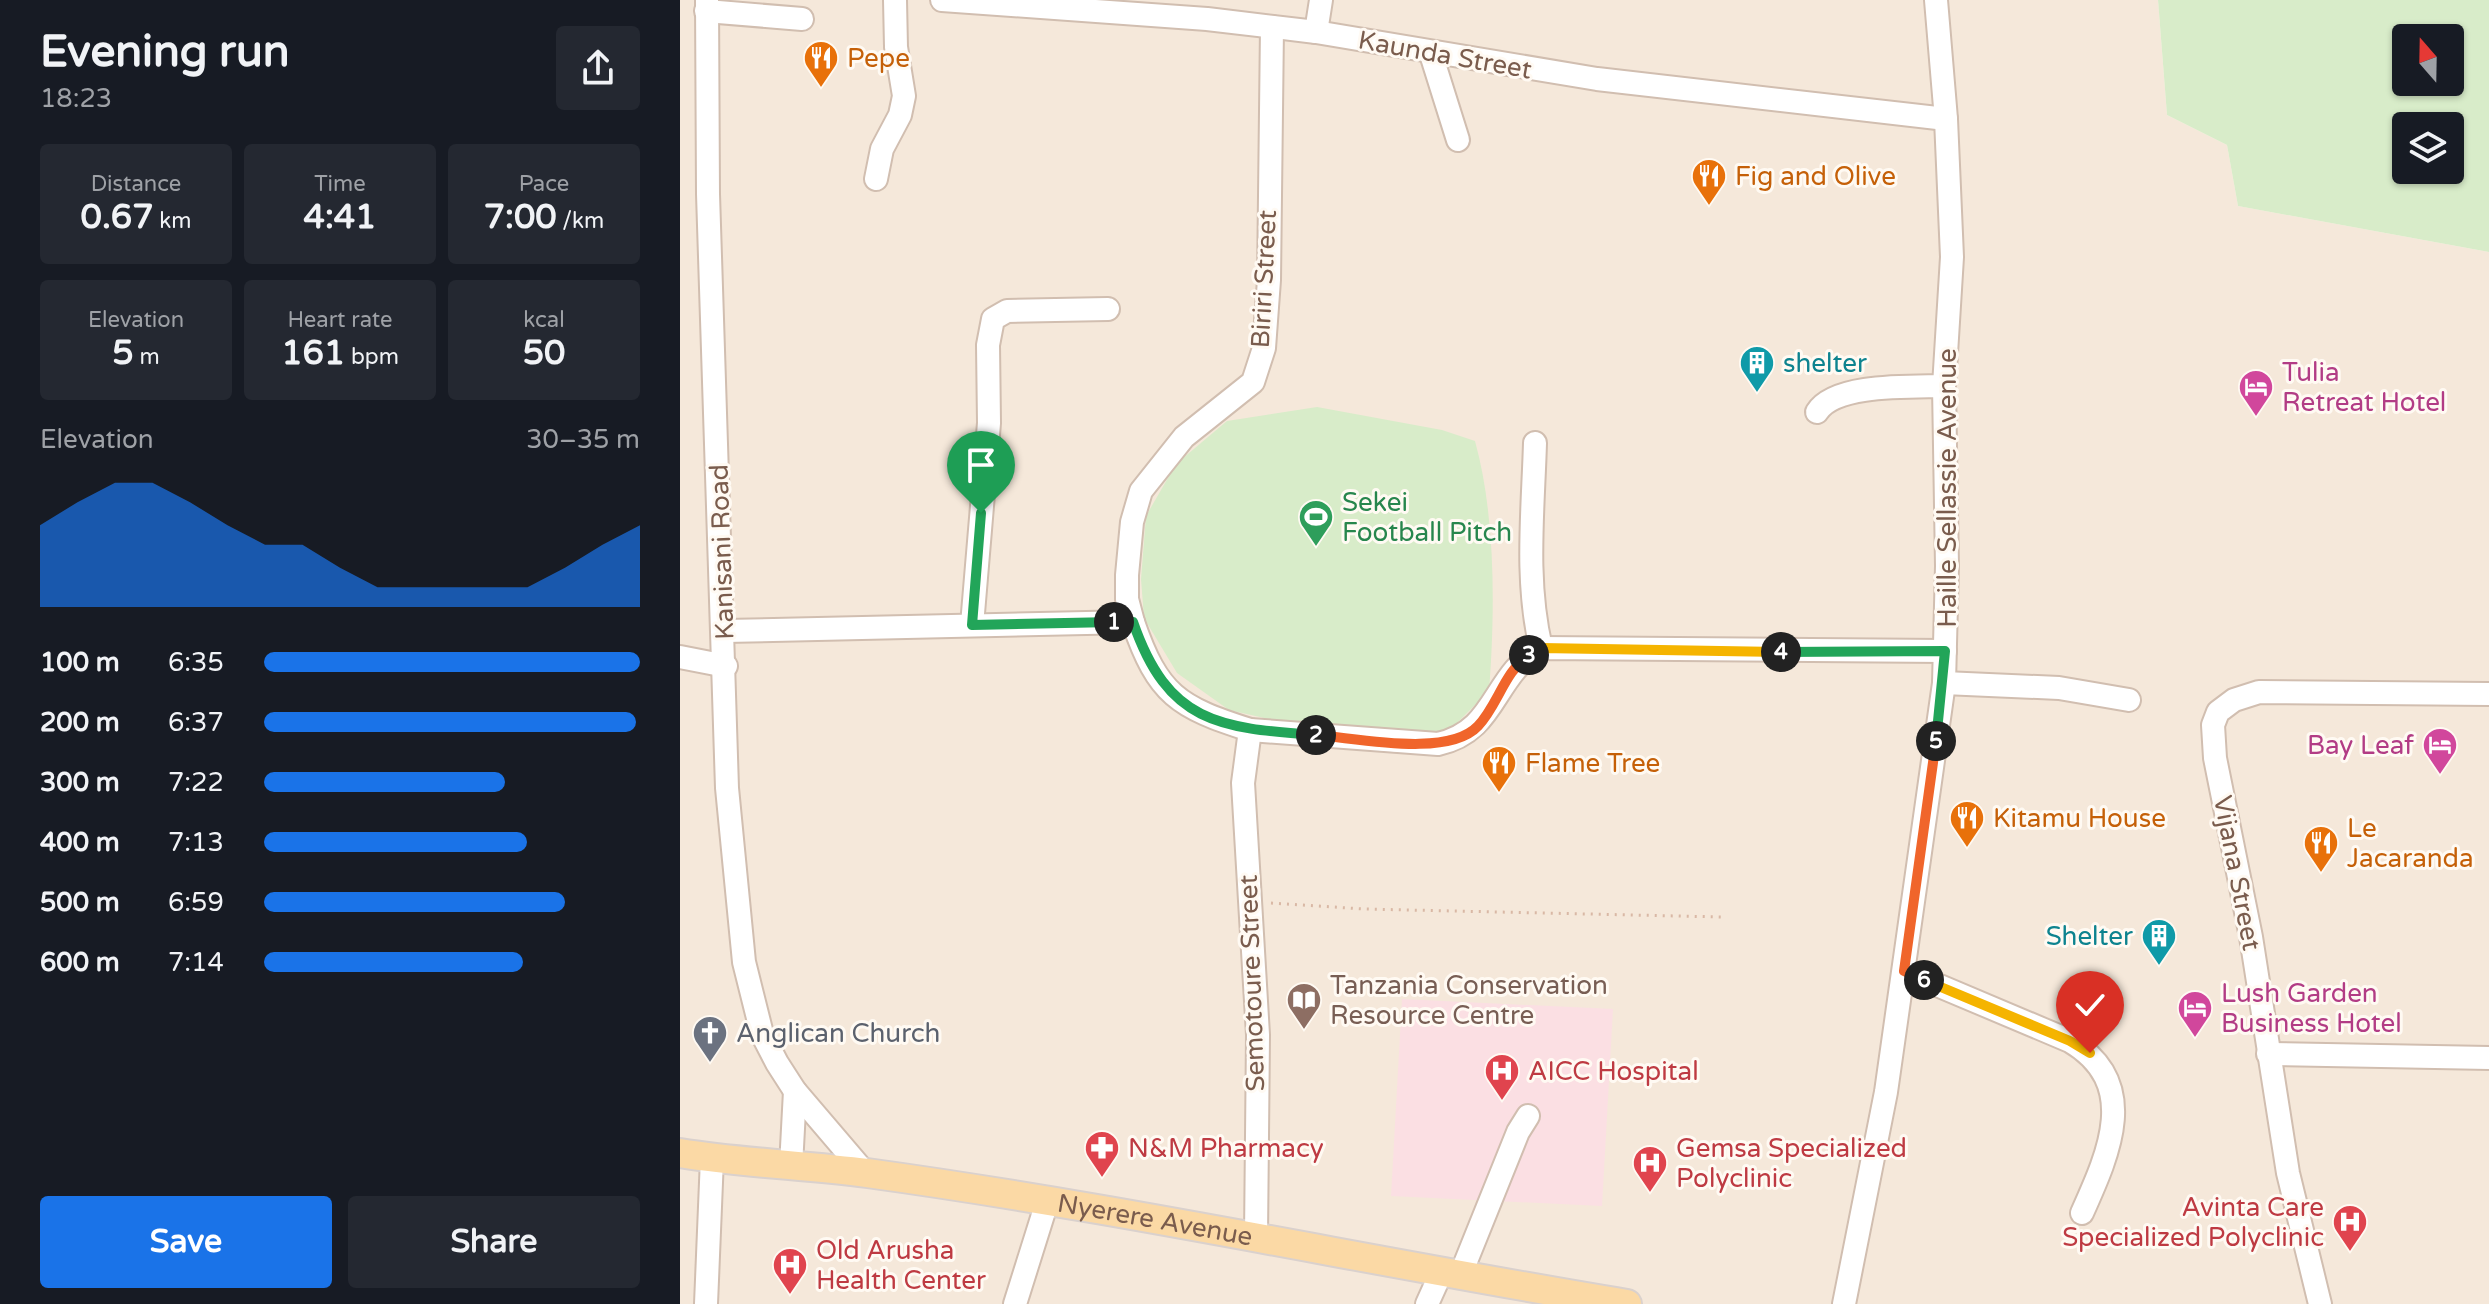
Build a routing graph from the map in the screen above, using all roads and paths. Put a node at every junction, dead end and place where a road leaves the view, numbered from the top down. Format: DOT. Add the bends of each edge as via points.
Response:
graph roads {
  1 [pos="895,0"];
  2 [pos="942,0"];
  3 [pos="1321,0"];
  4 [pos="1936,0"];
  5 [pos="707,5"];
  6 [pos="802,19"];
  7 [pos="1272,27"];
  8 [pos="1316,32"];
  9 [pos="1431,54"];
  10 [pos="1946,119"];
  11 [pos="1458,140"];
  12 [pos="876,179"];
  13 [pos="1108,309"];
  14 [pos="1944,386"];
  15 [pos="1817,412"];
  16 [pos="1535,443"];
  17 [pos="1133,622"];
  18 [pos="972,625"];
  19 [pos="725,631"];
  20 [pos="1541,648"];
  21 [pos="1945,651"];
  22 [pos="680,657"];
  23 [pos="726,666"];
  24 [pos="1944,683"];
  25 [pos="2489,694"];
  26 [pos="2129,700"];
  27 [pos="1250,730"];
  28 [pos="1251,901"];
  29 [pos="1722,917"];
  30 [pos="1904,971"];
  31 [pos="2268,1054"];
  32 [pos="2489,1058"];
  33 [pos="795,1091"];
  34 [pos="1528,1116"];
  35 [pos="680,1153"];
  36 [pos="712,1158"];
  37 [pos="791,1166"];
  38 [pos="865,1173"];
  39 [pos="1047,1202"];
  40 [pos="2082,1213"];
  41 [pos="1256,1236"];
  42 [pos="1450,1274"];
  43 [pos="706,1304"];
  44 [pos="1015,1304"];
  45 [pos="1427,1304"];
  46 [pos="1627,1304"];
  47 [pos="1844,1304"];
  48 [pos="2320,1304"];
  1 -- 12 [label="street" via="904,96"];
  2 -- 7 [label="street, Kaunda Street" via="1130,11"];
  3 -- 8 [label="street"];
  4 -- 10 [label="street, Haille Sellassie Avenue"];
  5 -- 6 [label="street"];
  5 -- 19 [label="street, Kanisani Road" via="708,194"];
  7 -- 8 [label="street, Kaunda Street"];
  7 -- 17 [label="street, Biriri Street" via="1264,348 1253,382 1184,437 1141,491 1127,575"];
  8 -- 9 [label="street, Kaunda Street"];
  9 -- 10 [label="street, Kaunda Street" via="1597,79"];
  9 -- 11 [label="street"];
  10 -- 14 [label="street, Haille Sellassie Avenue" via="1952,257"];
  13 -- 18 [label="street" via="1007,311 993,319"];
  14 -- 15 [label="street" via="1845,394 1823,403"];
  14 -- 21 [label="street, Haille Sellassie Avenue"];
  16 -- 20 [label="street" via="1531,574"];
  17 -- 18 [label="street"];
  17 -- 27 [label="street, Biriri Street" via="1161,684 1183,704"];
  18 -- 19 [label="street"];
  19 -- 23 [label="street, Kanisani Road"];
  20 -- 21 [label="street"];
  20 -- 27 [label="street, Biriri Street" via="1524,658 1478,726 1458,740 1438,744"];
  21 -- 24 [label="street, Haille Sellassie Avenue"];
  22 -- 23 [label="street"];
  23 -- 33 [label="street, Kanisani Road" via="727,788 744,962 762,1034"];
  24 -- 26 [label="street" via="2059,688"];
  24 -- 30 [label="street, Haille Sellassie Avenue"];
  25 -- 31 [label="street, Vijana Street" via="2259,692 2218,712 2213,725 2215,758"];
  27 -- 28 [label="street, Semotoure Street" via="1243,783"];
  28 -- 29 [label="path" via="1394,910"];
  28 -- 41 [label="street, Semotoure Street" via="1258,1035"];
  30 -- 40 [label="street" via="2070,1041 2090,1053 2104,1071 2113,1132"];
  30 -- 47 [label="street, Haille Sellassie Avenue"];
  31 -- 32 [label="street"];
  31 -- 48 [label="street, Vijana Street" via="2288,1173"];
  33 -- 37 [label="street"];
  33 -- 38 [label="street, Kanisani Road"];
  34 -- 42 [label="street"];
  35 -- 36 [label="main road, Nyerere Avenue"];
  36 -- 37 [label="main road, Nyerere Avenue"];
  36 -- 43 [label="street"];
  37 -- 38 [label="main road, Nyerere Avenue"];
  38 -- 39 [label="main road, Nyerere Avenue"];
  39 -- 41 [label="main road, Nyerere Avenue"];
  39 -- 44 [label="street"];
  41 -- 42 [label="main road, Nyerere Avenue"];
  42 -- 45 [label="street"];
  42 -- 46 [label="main road, Nyerere Avenue"];
}
